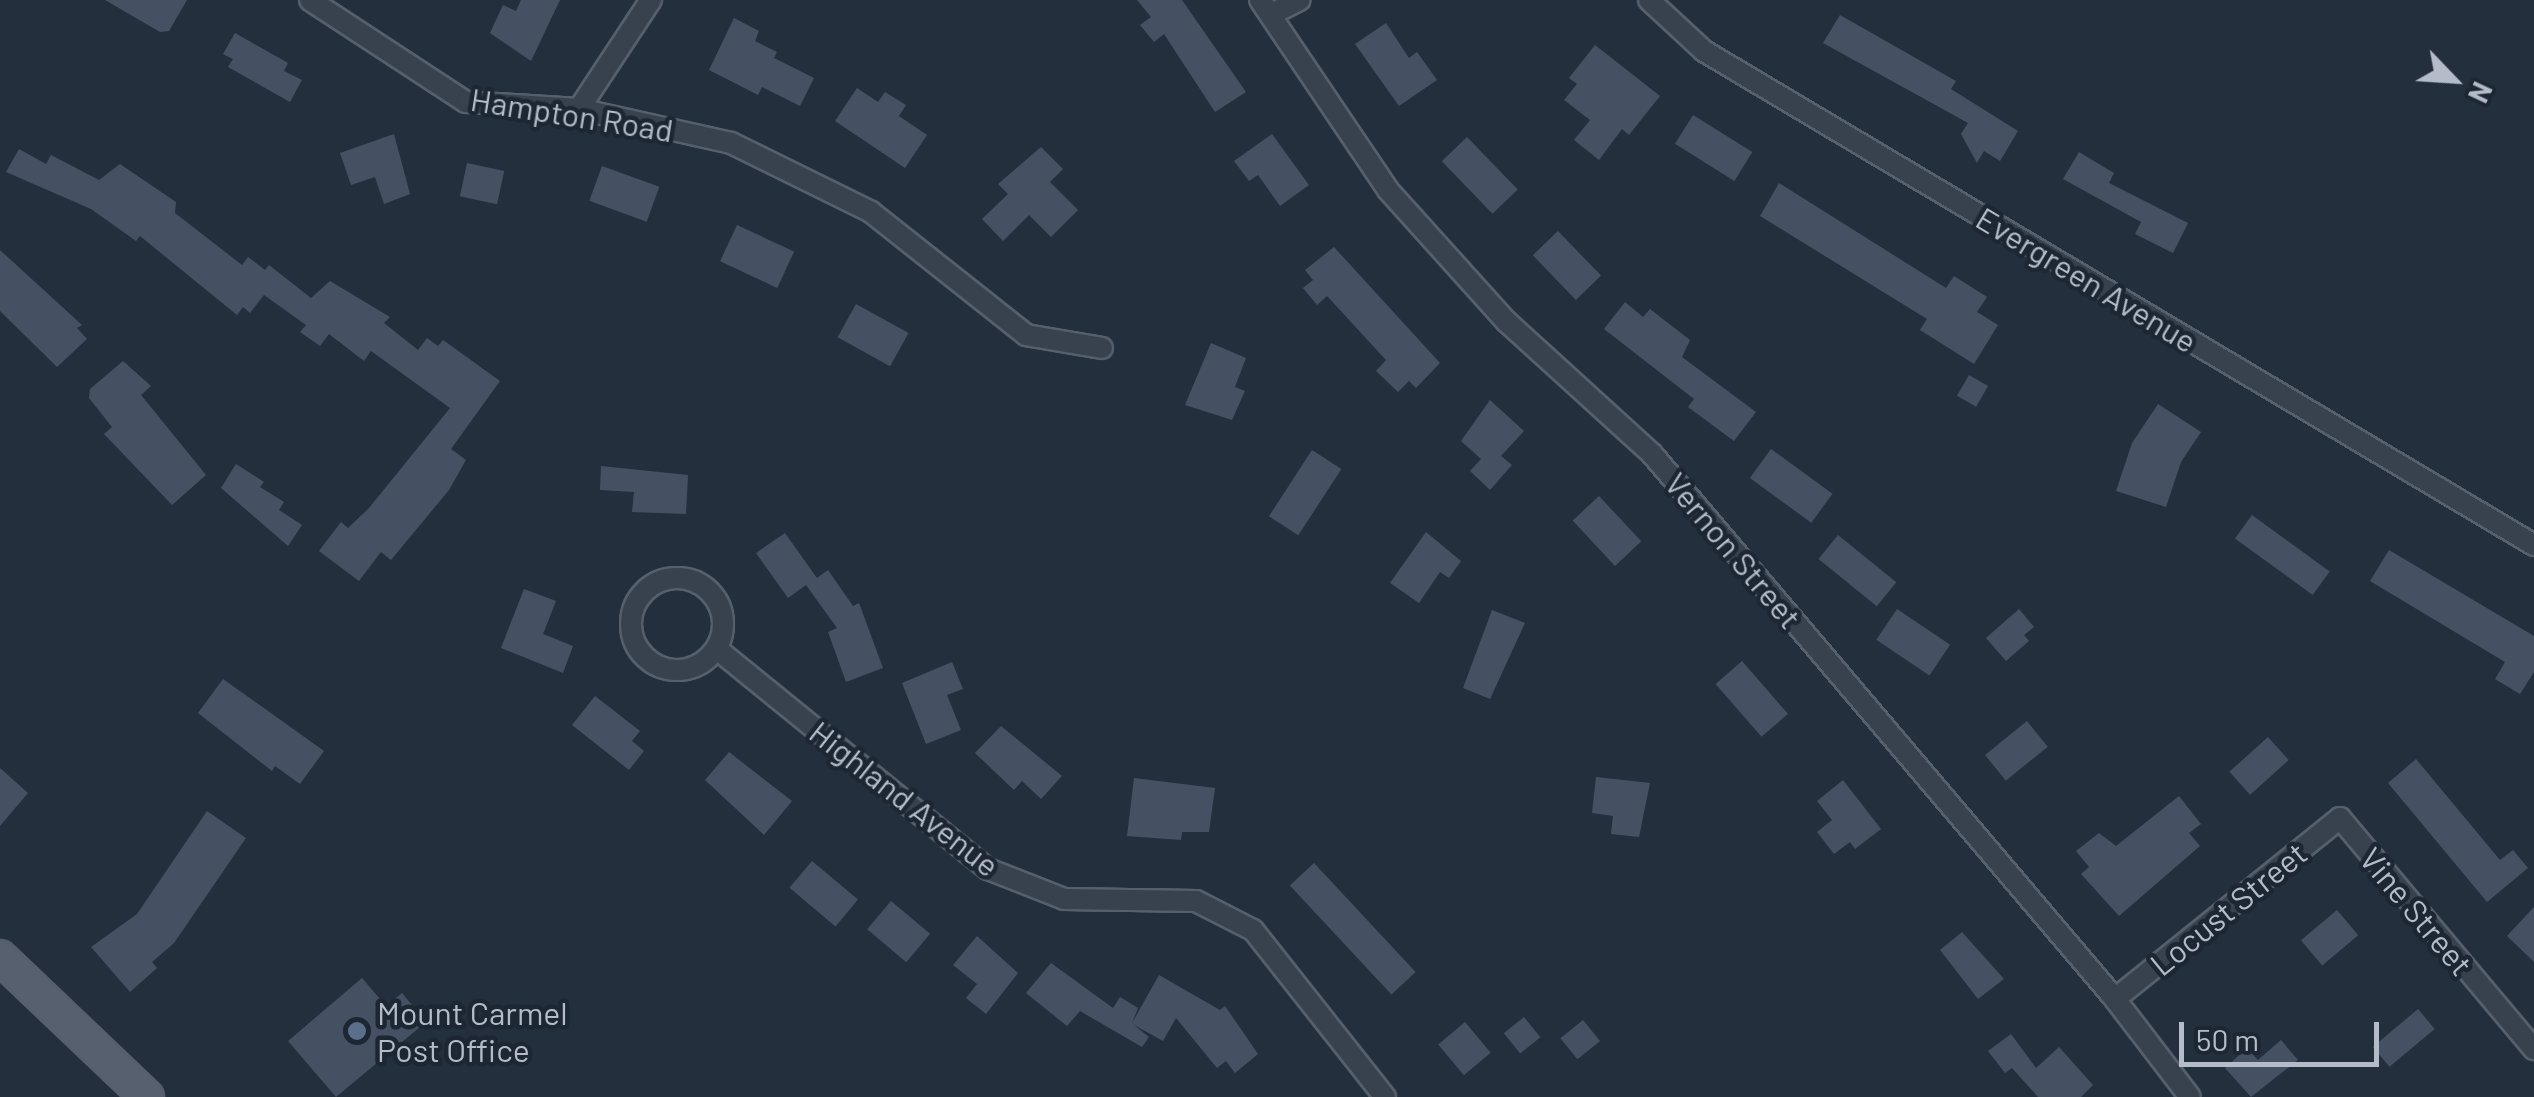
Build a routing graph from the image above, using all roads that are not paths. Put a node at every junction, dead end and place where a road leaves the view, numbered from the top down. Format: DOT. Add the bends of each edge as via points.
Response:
graph roads {
  1 [pos="310,0"];
  2 [pos="651,0"];
  3 [pos="1300,0"];
  4 [pos="1649,0"];
  5 [pos="1266,7"];
  6 [pos="579,109"];
  7 [pos="1102,348"];
  8 [pos="2534,544"];
  9 [pos="716,649"];
  10 [pos="2340,818"];
  11 [pos="0,956"];
  12 [pos="2116,999"];
  13 [pos="2534,1049"];
  14 [pos="148,1097"];
  15 [pos="1384,1097"];
  16 [pos="2190,1097"];
  1 -- 6 [label="street, Hampton Road" via="466,102"];
  2 -- 6 [label="street"];
  3 -- 5 [label="street"];
  4 -- 8 [label="street, Evergreen Avenue" via="1704,51"];
  5 -- 12 [label="street, Vernon Street" via="1388,190 1507,322 1652,454"];
  6 -- 7 [label="street, Hampton Road" via="731,143 871,212 1026,335"];
  9 -- 9 [label="street" via="693,668 677,671 648,661 632,635 636,604 671,578 699,584 723,620"];
  9 -- 15 [label="street, Highland Avenue" via="988,870 1064,899 1196,901 1253,930"];
  10 -- 12 [label="street, Locust Street"];
  10 -- 13 [label="street, Vine Street"];
  11 -- 14 [label="main road"];
  12 -- 16 [label="street, Vernon Street"];
}
